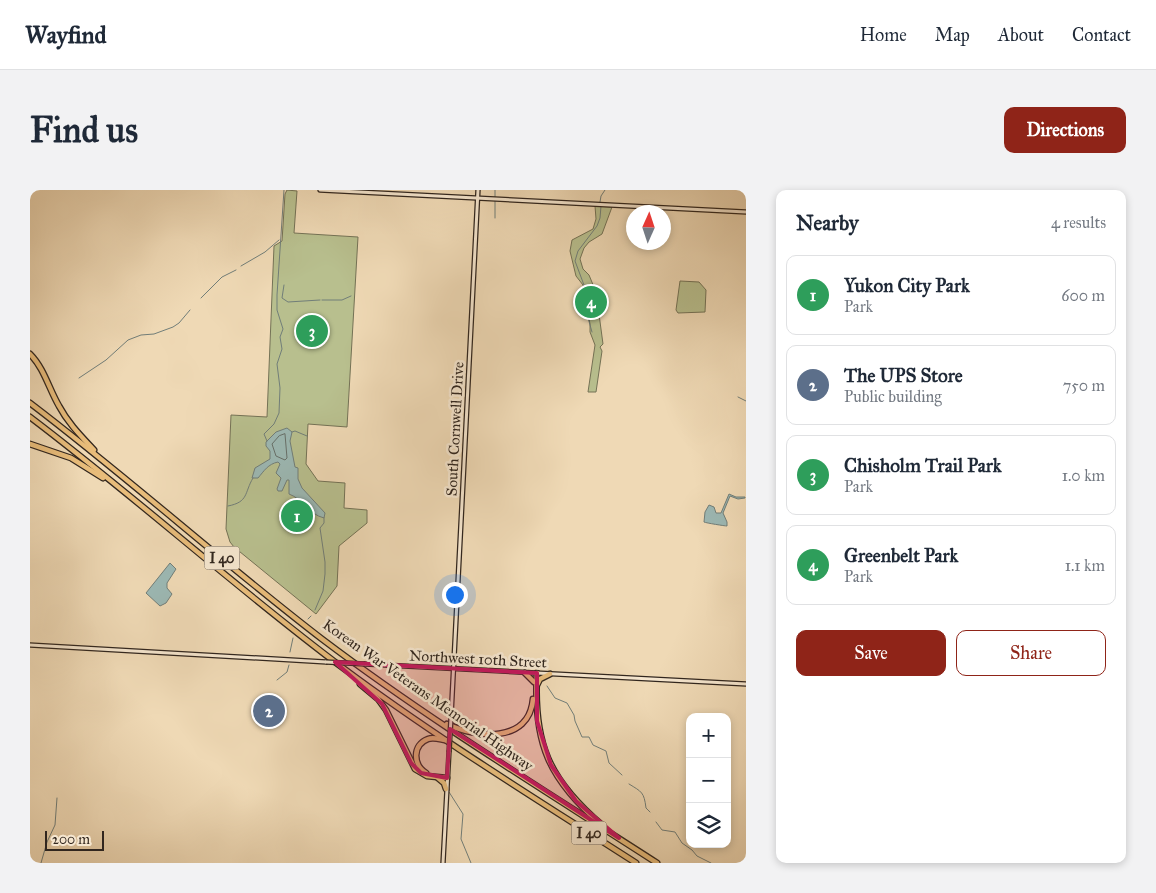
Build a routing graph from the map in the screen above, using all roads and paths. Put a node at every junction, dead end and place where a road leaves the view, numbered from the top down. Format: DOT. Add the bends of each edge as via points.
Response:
graph roads {
  1 [pos="320,190"];
  2 [pos="478,190"];
  3 [pos="478,198"];
  4 [pos="746,212"];
  5 [pos="30,354"];
  6 [pos="30,403"];
  7 [pos="30,417"];
  8 [pos="30,444"];
  9 [pos="105,462"];
  10 [pos="144,508"];
  11 [pos="30,645"];
  12 [pos="342,668"];
  13 [pos="453,669"];
  14 [pos="525,673"];
  15 [pos="535,673"];
  16 [pos="550,674"];
  17 [pos="535,684"];
  18 [pos="746,684"];
  19 [pos="434,718"];
  20 [pos="446,740"];
  21 [pos="436,777"];
  22 [pos="447,777"];
  23 [pos="446,789"];
  24 [pos="619,838"];
  25 [pos="442,863"];
  26 [pos="636,863"];
  27 [pos="657,863"];
  1 -- 3 [label="main road"];
  2 -- 3 [label="main road, South Cornwell Drive"];
  3 -- 4 [label="main road"];
  3 -- 13 [label="main road, South Cornwell Drive"];
  5 -- 9 [label="highway" via="69,422"];
  6 -- 9 [label="highway, Korean War Veterans Memorial Highway / I 40"];
  7 -- 10 [label="highway, Korean War Veterans Memorial Highway / I 40"];
  8 -- 10 [label="highway" via="81,463"];
  9 -- 19 [label="highway, Korean War Veterans Memorial Highway / I 40" via="287,611"];
  10 -- 12 [label="highway, Korean War Veterans Memorial Highway / I 40"];
  11 -- 13 [label="main road, Northwest 10th Street, bridge"];
  12 -- 20 [label="highway, Korean War Veterans Memorial Highway / I 40"];
  12 -- 21 [label="highway" via="386,710 415,769"];
  13 -- 14 [label="main road, Northwest 10th Street"];
  13 -- 22 [label="main road, South Cornwell Drive, bridge"];
  14 -- 15 [label="main road, Northwest 10th Street"];
  14 -- 17 [label="highway"];
  15 -- 16 [label="main road, Northwest 10th Street"];
  15 -- 17 [label="highway"];
  16 -- 17 [label="highway"];
  16 -- 18 [label="main road, Northwest 10th Street"];
  17 -- 19 [label="highway" via="529,714 521,725 508,732 470,733"];
  17 -- 24 [label="highway" via="538,727 555,772 576,801"];
  19 -- 24 [label="highway, Korean War Veterans Memorial Highway / I 40"];
  20 -- 22 [label="highway" via="431,738 424,741 416,756 418,766 425,772"];
  20 -- 26 [label="highway, Korean War Veterans Memorial Highway / I 40"];
  21 -- 22 [label="highway"];
  21 -- 23 [label="highway"];
  22 -- 23 [label="main road, South Cornwell Drive"];
  23 -- 25 [label="main road, South Cornwell Drive"];
  24 -- 27 [label="highway, Korean War Veterans Memorial Highway / I 40"];
}
